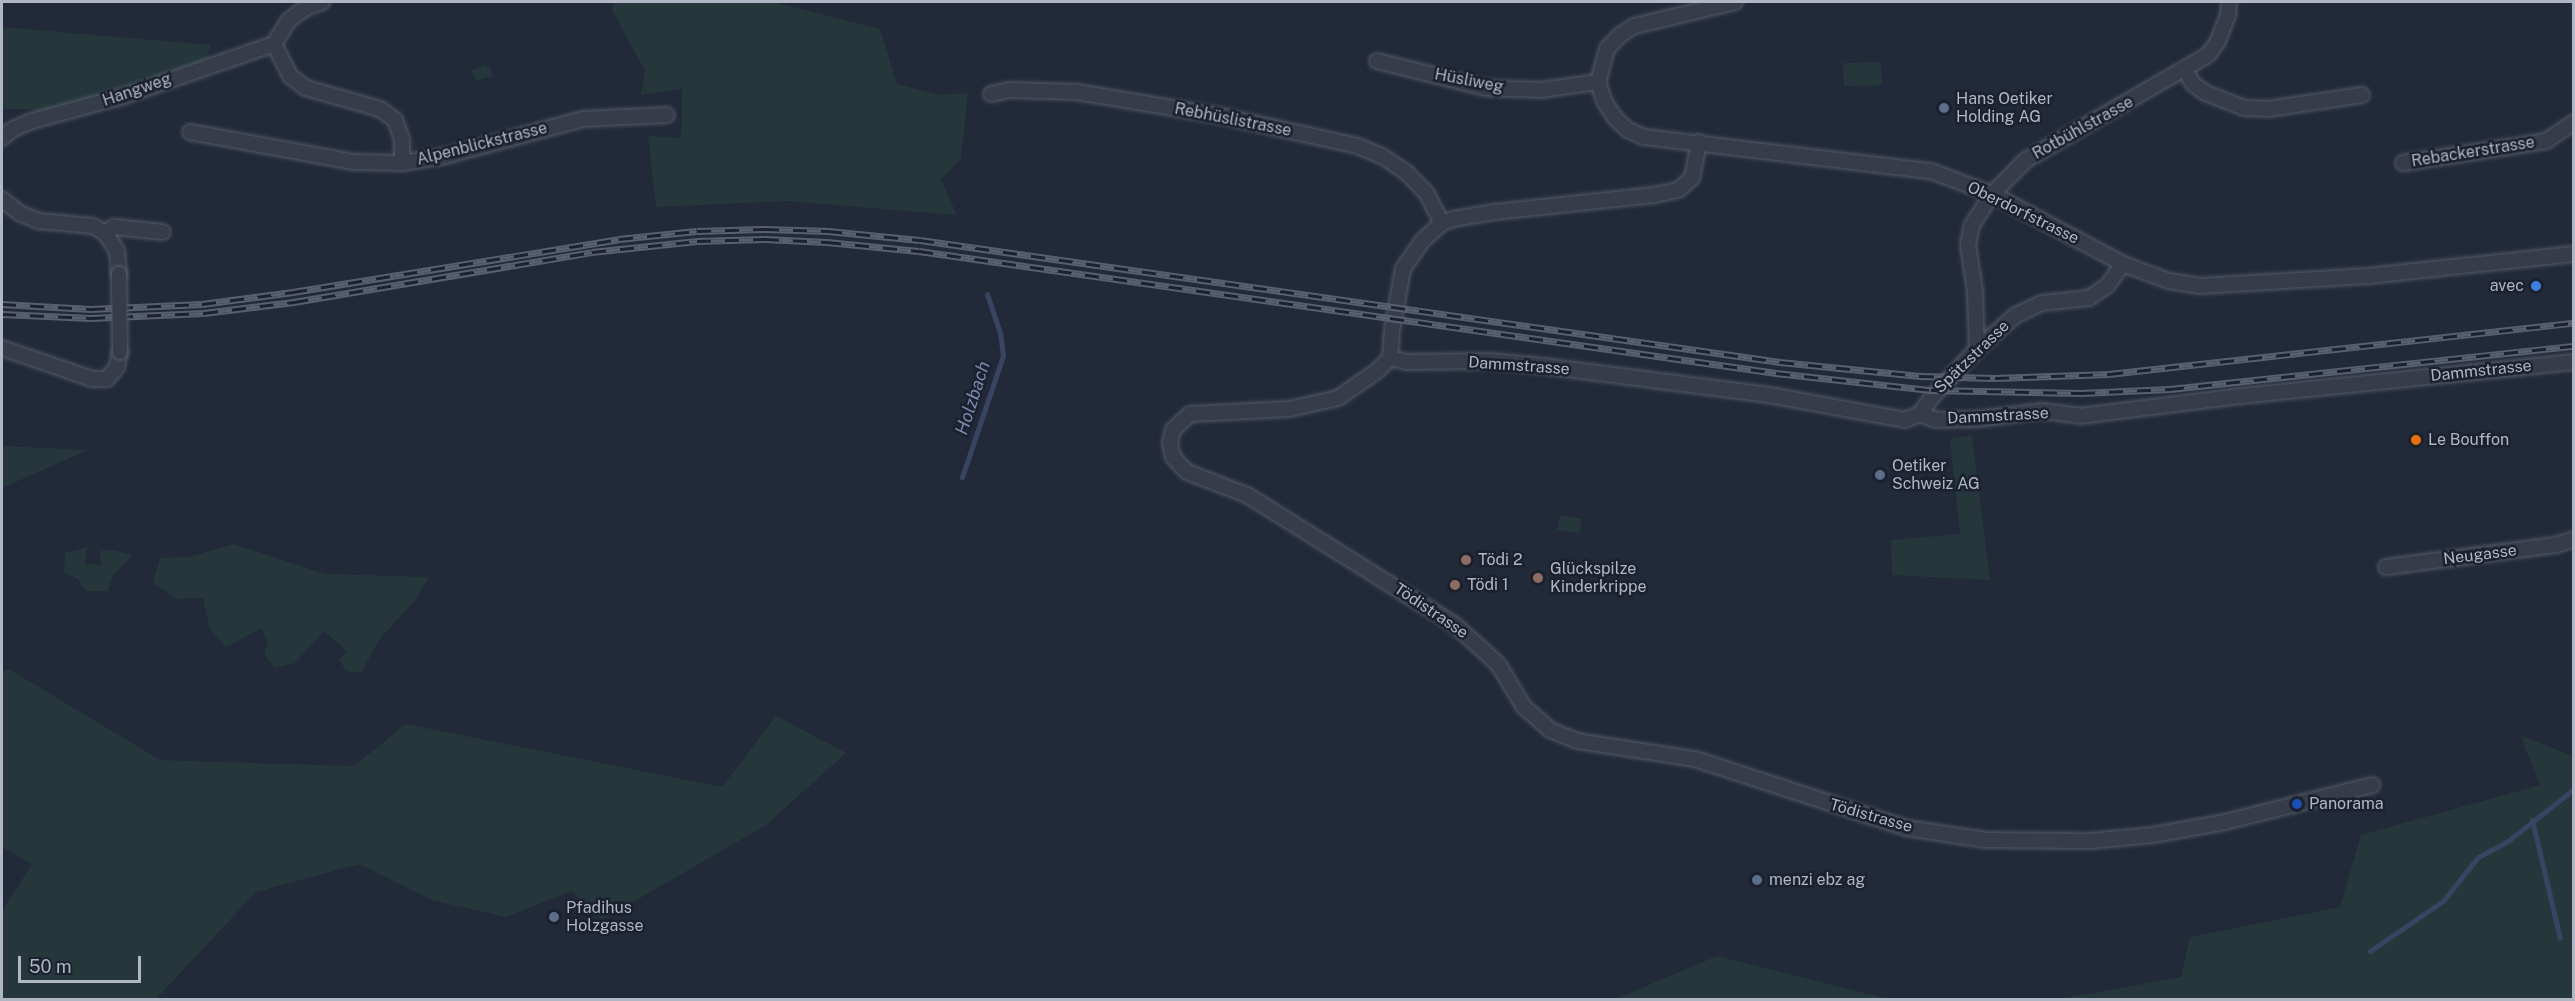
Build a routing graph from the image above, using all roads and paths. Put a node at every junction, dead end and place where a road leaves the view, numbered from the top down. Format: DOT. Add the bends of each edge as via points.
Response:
graph roads {
  1 [pos="322,2"];
  2 [pos="1735,2"];
  3 [pos="2229,2"];
  4 [pos="273,44"];
  5 [pos="1377,61"];
  6 [pos="2185,70"];
  7 [pos="1598,82"];
  8 [pos="991,94"];
  9 [pos="2362,95"];
  10 [pos="667,115"];
  11 [pos="2574,122"];
  12 [pos="190,132"];
  13 [pos="2,138"];
  14 [pos="1699,142"];
  15 [pos="402,163"];
  16 [pos="2403,163"];
  17 [pos="1992,194"];
  18 [pos="2,199"];
  19 [pos="1442,223"];
  20 [pos="163,232"];
  21 [pos="105,233"];
  22 [pos="2574,255"];
  23 [pos="2123,264"];
  24 [pos="2,348"];
  25 [pos="1973,354"];
  26 [pos="1390,358"];
  27 [pos="2574,362"];
  28 [pos="1920,414"];
  29 [pos="2574,539"];
  30 [pos="2386,567"];
  31 [pos="2372,785"];
  1 -- 4 [label="street" via="289,20"];
  2 -- 7 [label="street" via="1634,26 1607,49"];
  3 -- 6 [label="street, Rotbühlstrasse" via="2218,40 2208,55"];
  4 -- 13 [label="street, Hangweg" via="124,96 32,121"];
  4 -- 15 [label="street" via="290,76 306,88 380,109 395,120 402,139"];
  5 -- 7 [label="street, Hüsliweg" via="1486,88 1541,90"];
  6 -- 9 [label="street" via="2193,84 2206,93 2244,108 2268,109"];
  6 -- 17 [label="street, Rotbühlstrasse" via="2025,160"];
  7 -- 14 [label="street, Oberdorfstrasse" via="1604,101 1628,130 1644,137"];
  8 -- 19 [label="street, Rebhüslistrasse" via="1010,90 1077,92 1226,117 1358,146 1407,173 1427,194"];
  10 -- 15 [label="street, Alpenblickstrasse" via="583,119 444,156"];
  11 -- 16 [label="street, Rebackerstrasse" via="2546,141"];
  12 -- 15 [label="street, Alpenblickstrasse" via="354,162"];
  14 -- 17 [label="street, Oberdorfstrasse" via="1931,171"];
  14 -- 19 [label="street" via="1692,178 1678,190 1465,216"];
  17 -- 23 [label="street, Oberdorfstrasse"];
  17 -- 25 [label="street, Rotbühlstrasse" via="1972,225 1968,245 1975,291"];
  18 -- 21 [label="street" via="19,213 39,221 93,226"];
  19 -- 26 [label="street" via="1423,240 1403,269"];
  20 -- 21 [label="street" via="114,227"];
  21 -- 24 [label="street, bridge" via="117,251 119,274 120,351 117,367 107,379 92,380"];
  22 -- 23 [label="street, Oberdorfstrasse" via="2368,276 2200,286 2169,281"];
  23 -- 25 [label="street, Spätzstrasse" via="2107,286 2089,298 2042,303 2016,315"];
  25 -- 28 [label="street, Spätzstrasse"];
  26 -- 28 [label="street, Dammstrasse" via="1407,362 1532,364 1769,395 1905,420"];
  26 -- 31 [label="street, Tödistrasse" via="1359,386 1338,398 1289,409 1190,414 1173,430 1173,457 1187,472 1247,495 1455,625 1498,664 1524,706 1559,734 1577,741 1695,759 1906,828 1986,840 2090,841 2153,835 2225,822"];
  27 -- 28 [label="street, Dammstrasse" via="2080,416 2042,411 1936,420"];
  29 -- 30 [label="street, Neugasse" via="2556,545"];
}
